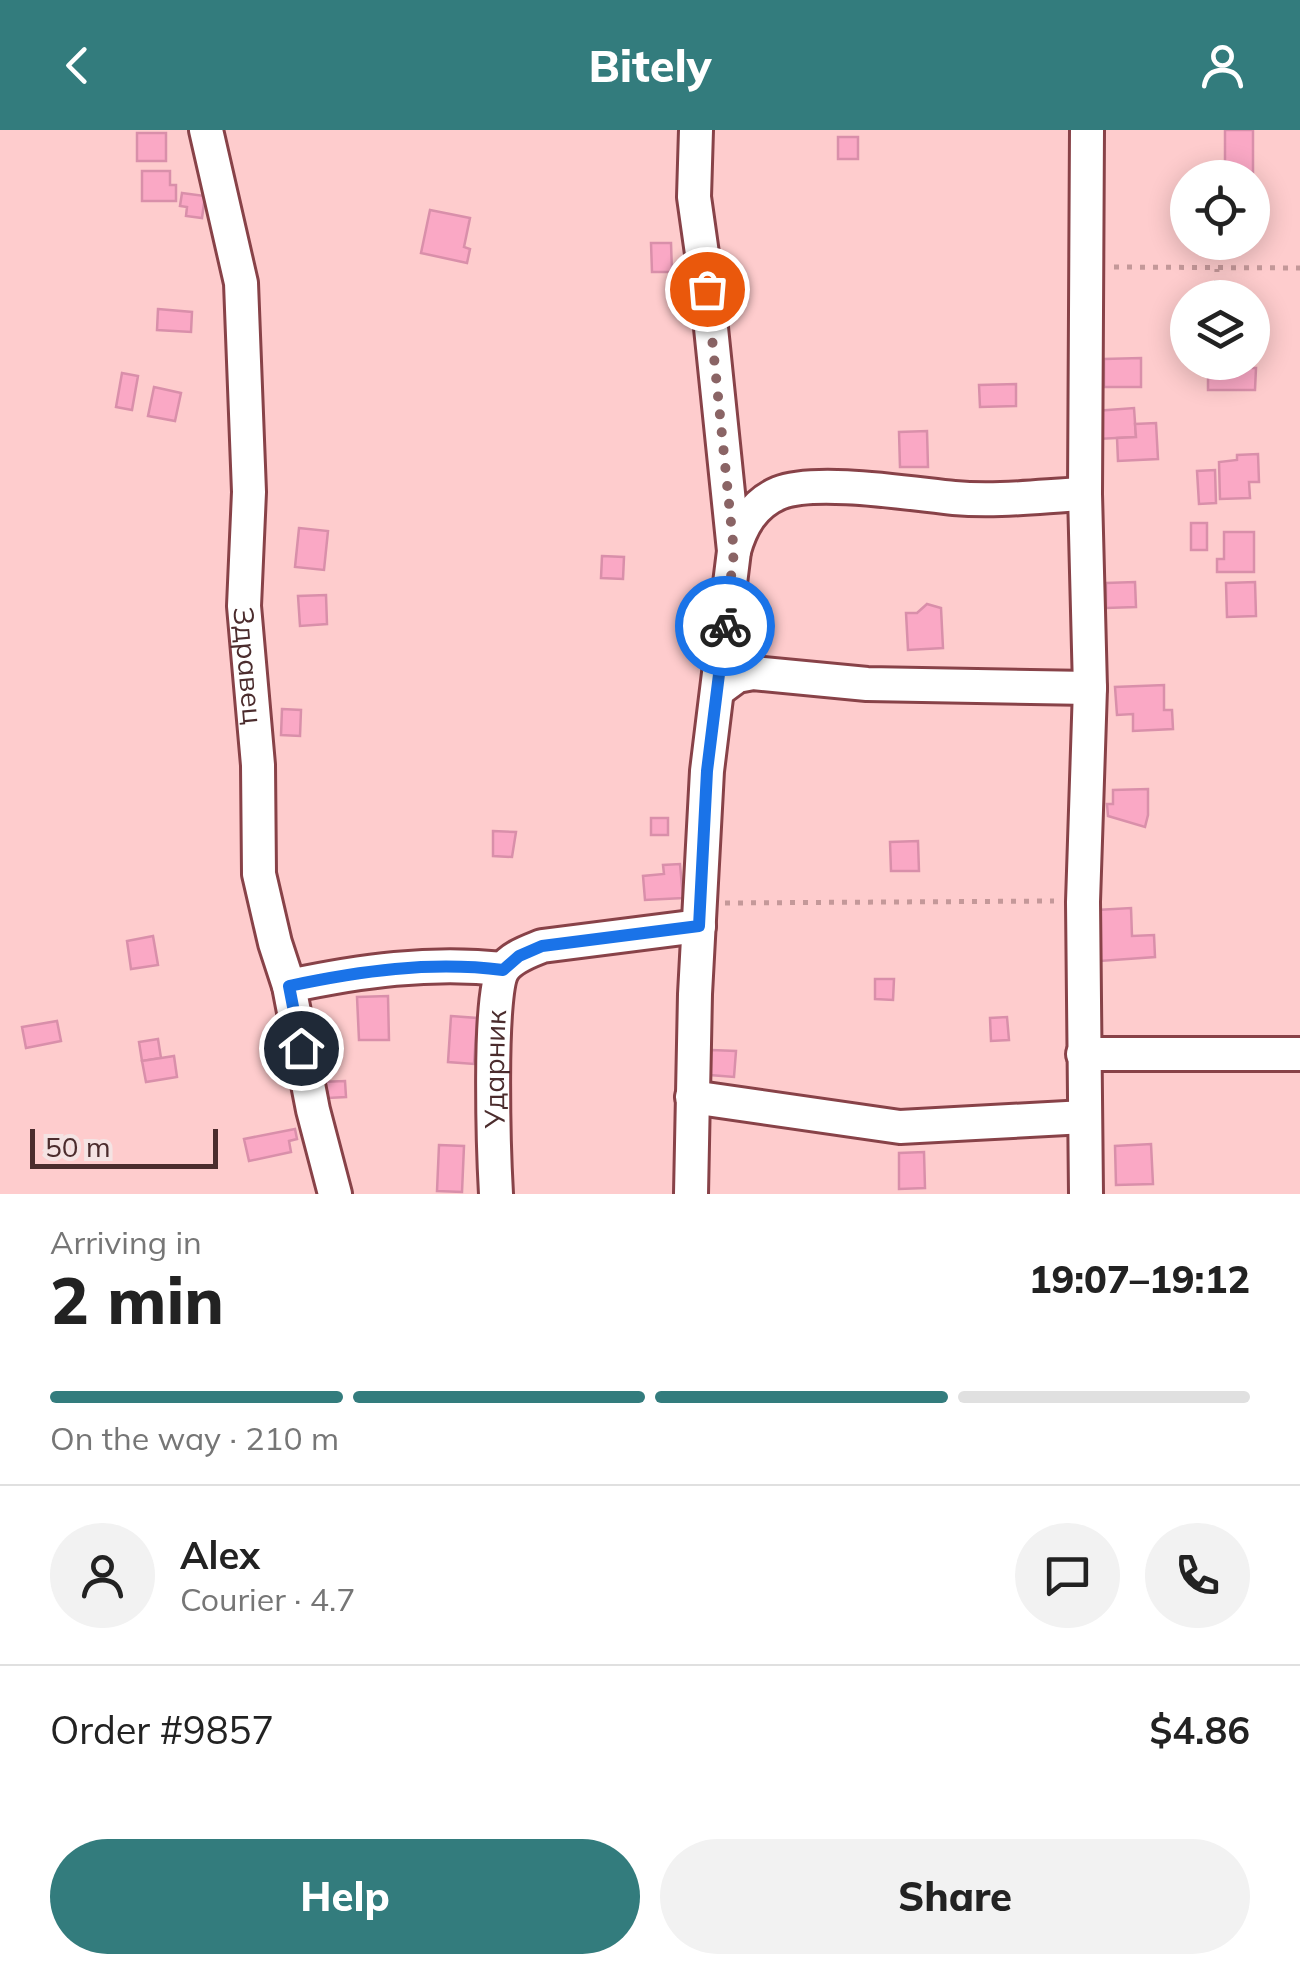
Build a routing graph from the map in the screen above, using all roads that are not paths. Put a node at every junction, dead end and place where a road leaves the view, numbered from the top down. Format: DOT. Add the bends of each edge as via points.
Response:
graph roads {
  1 [pos="206,130"];
  2 [pos="696,130"];
  3 [pos="1087,130"];
  4 [pos="1085,494"];
  5 [pos="734,552"];
  6 [pos="1090,688"];
  7 [pos="718,690"];
  8 [pos="700,915"];
  9 [pos="503,970"];
  10 [pos="289,986"];
  11 [pos="1084,1054"];
  12 [pos="1300,1054"];
  13 [pos="692,1097"];
  14 [pos="1085,1117"];
  15 [pos="335,1194"];
  16 [pos="496,1194"];
  17 [pos="691,1194"];
  18 [pos="1086,1194"];
  1 -- 10 [label="street, Здравец" via="240,283 249,492 244,606 258,765 259,874"];
  2 -- 5 [label="street" via="694,196"];
  3 -- 4 [label="street"];
  4 -- 5 [label="street" via="782,492 751,514"];
  4 -- 6 [label="street"];
  5 -- 7 [label="street"];
  6 -- 7 [label="street" via="885,684 753,673"];
  6 -- 11 [label="street"];
  7 -- 8 [label="street"];
  8 -- 9 [label="street, Ударник" via="542,946"];
  8 -- 13 [label="street"];
  9 -- 10 [label="street" via="367,970"];
  9 -- 16 [label="street, Ударник" via="493,1080"];
  10 -- 15 [label="street, Здравец"];
  11 -- 12 [label="street"];
  11 -- 14 [label="street"];
  13 -- 14 [label="street" via="900,1127"];
  13 -- 17 [label="street"];
  14 -- 18 [label="street"];
}
